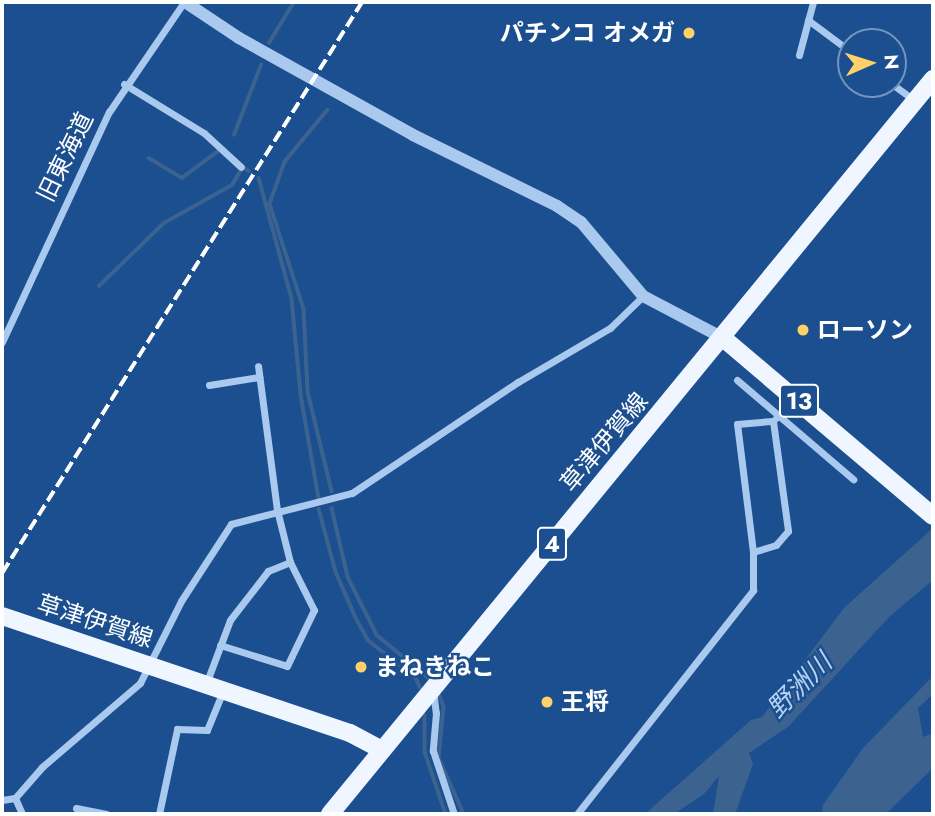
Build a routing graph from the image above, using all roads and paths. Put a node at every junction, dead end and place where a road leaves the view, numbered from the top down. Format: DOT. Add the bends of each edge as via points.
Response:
graph roads {
  1 [pos="184,2"];
  2 [pos="813,2"];
  3 [pos="808,19"];
  4 [pos="837,41"];
  5 [pos="799,55"];
  6 [pos="933,79"];
  7 [pos="124,85"];
  8 [pos="907,96"];
  9 [pos="915,102"];
  10 [pos="241,167"];
  11 [pos="643,296"];
  12 [pos="723,338"];
  13 [pos="2,342"];
  14 [pos="258,366"];
  15 [pos="259,377"];
  16 [pos="737,380"];
  17 [pos="209,385"];
  18 [pos="794,397"];
  19 [pos="776,418"];
  20 [pos="853,479"];
  21 [pos="277,510"];
  22 [pos="933,516"];
  23 [pos="753,552"];
  24 [pos="290,562"];
  25 [pos="2,615"];
  26 [pos="220,645"];
  27 [pos="148,664"];
  28 [pos="206,684"];
  29 [pos="432,689"];
  30 [pos="224,691"];
  31 [pos="382,750"];
  32 [pos="15,798"];
  33 [pos="2,800"];
  34 [pos="76,808"];
  35 [pos="22,814"];
  36 [pos="106,814"];
  37 [pos="159,814"];
  38 [pos="330,814"];
  39 [pos="454,814"];
  40 [pos="577,814"];
  1 -- 7 [label="street, 旧東海道"];
  1 -- 11 [label="street" via="239,38 413,135 557,206 581,222 612,265"];
  2 -- 3 [label="street"];
  3 -- 4 [label="street"];
  3 -- 5 [label="street"];
  6 -- 9 [label="main road, 草津伊賀線 / 4"];
  7 -- 10 [label="street" via="204,133"];
  7 -- 13 [label="street, 旧東海道" via="85,157"];
  8 -- 9 [label="street"];
  9 -- 12 [label="main road, 草津伊賀線 / 4"];
  11 -- 12 [label="street"];
  11 -- 21 [label="street" via="610,328 518,382 352,493"];
  12 -- 18 [label="main road, 13"];
  12 -- 29 [label="main road, 草津伊賀線 / 4"];
  14 -- 15 [label="street"];
  15 -- 17 [label="street"];
  15 -- 21 [label="street"];
  16 -- 19 [label="street"];
  18 -- 19 [label="street"];
  18 -- 22 [label="main road, 13"];
  19 -- 20 [label="street"];
  19 -- 23 [label="street" via="788,531 776,545"];
  19 -- 23 [label="street" via="737,424"];
  21 -- 24 [label="street"];
  21 -- 27 [label="street" via="242,519 222,534"];
  23 -- 40 [label="street" via="753,590"];
  24 -- 26 [label="street" via="268,571 230,620"];
  24 -- 26 [label="street" via="314,610 287,666"];
  25 -- 27 [label="main road, 草津伊賀線"];
  26 -- 28 [label="street"];
  27 -- 28 [label="main road, 草津伊賀線"];
  27 -- 32 [label="street" via="140,683 42,767"];
  28 -- 30 [label="main road, 草津伊賀線"];
  29 -- 31 [label="main road, 草津伊賀線 / 4"];
  29 -- 39 [label="street" via="436,713 433,751"];
  30 -- 31 [label="main road, 草津伊賀線" via="349,733"];
  30 -- 37 [label="street" via="207,730 177,729"];
  31 -- 38 [label="main road"];
  32 -- 33 [label="street"];
  32 -- 35 [label="street"];
  34 -- 36 [label="street"];
}
